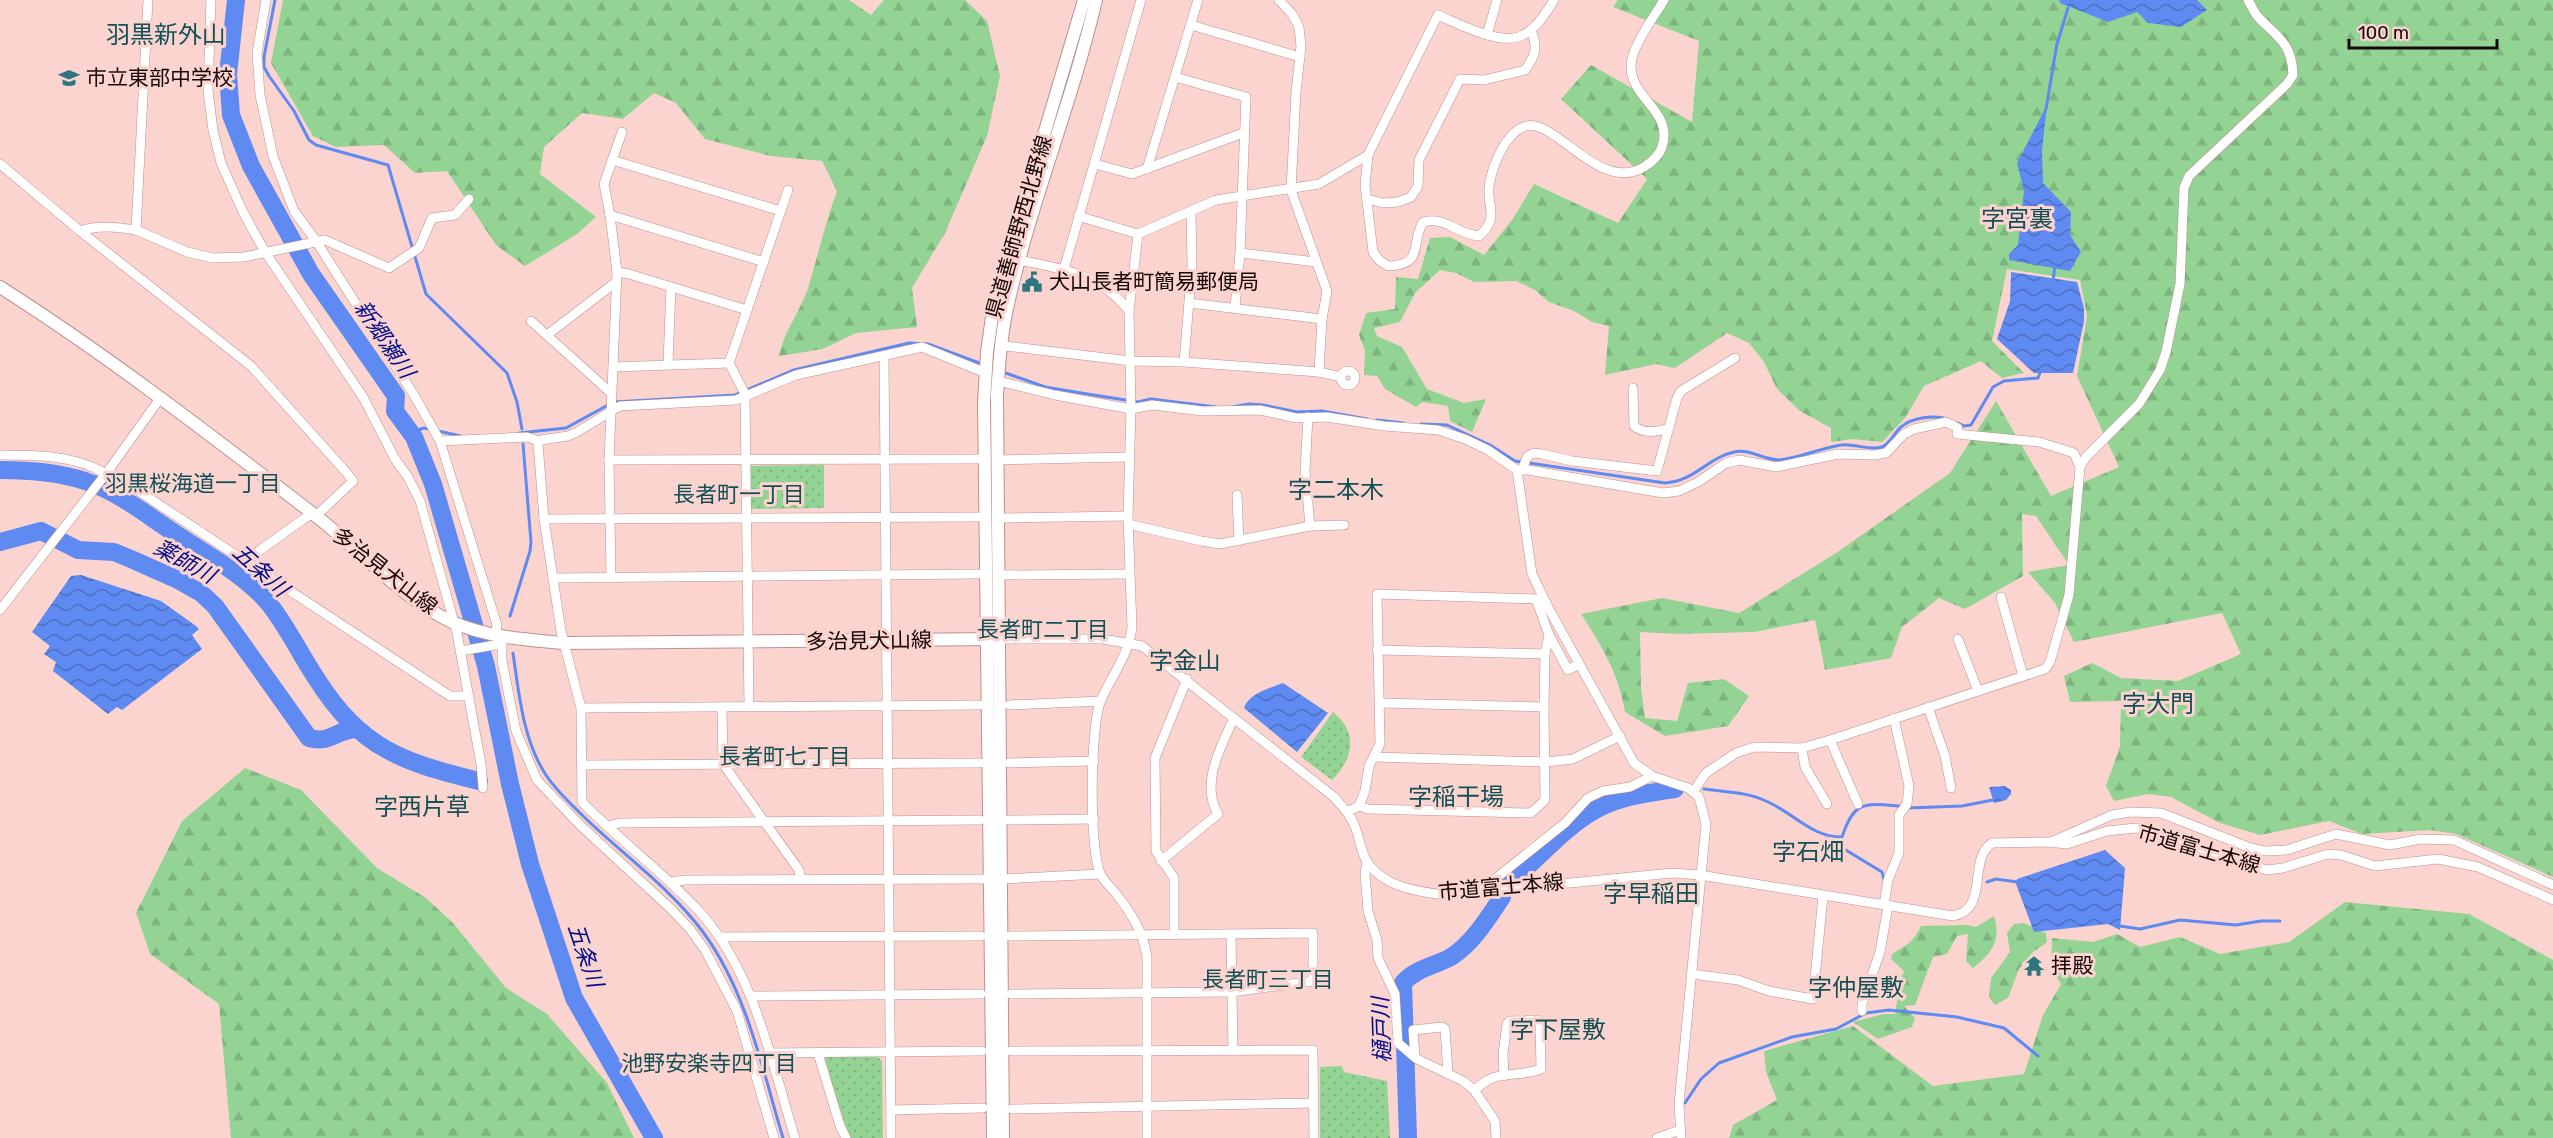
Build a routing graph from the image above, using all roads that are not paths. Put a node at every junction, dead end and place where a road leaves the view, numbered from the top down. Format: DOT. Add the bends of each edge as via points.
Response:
graph roads {
  1 [pos="148,0"];
  2 [pos="211,0"];
  3 [pos="266,0"];
  4 [pos="1084,0"];
  5 [pos="1096,0"];
  6 [pos="1141,0"];
  7 [pos="1198,0"];
  8 [pos="1279,0"];
  9 [pos="1497,0"];
  10 [pos="1554,0"];
  11 [pos="1664,0"];
  12 [pos="2248,0"];
  13 [pos="1191,25"];
  14 [pos="1531,30"];
  15 [pos="1487,35"];
  16 [pos="1300,57"];
  17 [pos="1175,77"];
  18 [pos="622,132"];
  19 [pos="1243,134"];
  20 [pos="1368,156"];
  21 [pos="612,160"];
  22 [pos="0,164"];
  23 [pos="1095,164"];
  24 [pos="1147,169"];
  25 [pos="788,190"];
  26 [pos="1291,190"];
  27 [pos="1243,195"];
  28 [pos="469,199"];
  29 [pos="1367,199"];
  30 [pos="781,211"];
  31 [pos="1191,212"];
  32 [pos="610,215"];
  33 [pos="1078,216"];
  34 [pos="136,230"];
  35 [pos="80,231"];
  36 [pos="1138,234"];
  37 [pos="316,241"];
  38 [pos="270,251"];
  39 [pos="1240,253"];
  40 [pos="1013,259"];
  41 [pos="764,262"];
  42 [pos="1316,262"];
  43 [pos="1064,269"];
  44 [pos="617,277"];
  45 [pos="670,286"];
  46 [pos="0,287"];
  47 [pos="1189,303"];
  48 [pos="1235,309"];
  49 [pos="747,310"];
  50 [pos="1129,310"];
  51 [pos="1322,319"];
  52 [pos="531,321"];
  53 [pos="547,335"];
  54 [pos="1005,346"];
  55 [pos="884,356"];
  56 [pos="1735,358"];
  57 [pos="1131,361"];
  58 [pos="1184,362"];
  59 [pos="729,363"];
  60 [pos="668,364"];
  61 [pos="613,367"];
  62 [pos="993,371"];
  63 [pos="1319,372"];
  64 [pos="1341,377"];
  65 [pos="1633,388"];
  66 [pos="744,393"];
  67 [pos="161,397"];
  68 [pos="611,403"];
  69 [pos="1131,409"];
  70 [pos="1308,417"];
  71 [pos="1669,428"];
  72 [pos="436,434"];
  73 [pos="539,441"];
  74 [pos="0,454"];
  75 [pos="1128,457"];
  76 [pos="885,458"];
  77 [pos="977,459"];
  78 [pos="609,460"];
  79 [pos="746,460"];
  80 [pos="999,460"];
  81 [pos="2080,467"];
  82 [pos="1520,470"];
  83 [pos="105,475"];
  84 [pos="1238,495"];
  85 [pos="314,515"];
  86 [pos="978,517"];
  87 [pos="747,518"];
  88 [pos="885,518"];
  89 [pos="1004,518"];
  90 [pos="544,519"];
  91 [pos="608,519"];
  92 [pos="1128,520"];
  93 [pos="1344,525"];
  94 [pos="1310,526"];
  95 [pos="1239,541"];
  96 [pos="246,563"];
  97 [pos="885,574"];
  98 [pos="978,574"];
  99 [pos="1129,574"];
  100 [pos="747,575"];
  101 [pos="1000,575"];
  102 [pos="611,576"];
  103 [pos="553,578"];
  104 [pos="2001,597"];
  105 [pos="0,610"];
  106 [pos="457,624"];
  107 [pos="1549,634"];
  108 [pos="994,639"];
  109 [pos="1958,639"];
  110 [pos="498,640"];
  111 [pos="887,640"];
  112 [pos="748,642"];
  113 [pos="1130,642"];
  114 [pos="563,643"];
  115 [pos="1377,650"];
  116 [pos="465,651"];
  117 [pos="1545,654"];
  118 [pos="1579,664"];
  119 [pos="2023,676"];
  120 [pos="1187,679"];
  121 [pos="1978,691"];
  122 [pos="469,696"];
  123 [pos="1101,701"];
  124 [pos="1381,703"];
  125 [pos="887,705"];
  126 [pos="980,705"];
  127 [pos="1008,705"];
  128 [pos="722,707"];
  129 [pos="749,707"];
  130 [pos="1544,707"];
  131 [pos="1928,707"];
  132 [pos="581,708"];
  133 [pos="1234,718"];
  134 [pos="1894,718"];
  135 [pos="1620,736"];
  136 [pos="1830,740"];
  137 [pos="1802,748"];
  138 [pos="1375,757"];
  139 [pos="1094,761"];
  140 [pos="1546,762"];
  141 [pos="887,763"];
  142 [pos="980,763"];
  143 [pos="1009,763"];
  144 [pos="723,764"];
  145 [pos="581,765"];
  146 [pos="1652,776"];
  147 [pos="483,788"];
  148 [pos="1951,788"];
  149 [pos="1693,792"];
  150 [pos="1827,804"];
  151 [pos="1858,804"];
  152 [pos="1359,806"];
  153 [pos="1347,812"];
  154 [pos="1094,819"];
  155 [pos="980,820"];
  156 [pos="1010,820"];
  157 [pos="888,821"];
  158 [pos="765,822"];
  159 [pos="609,826"];
  160 [pos="2051,842"];
  161 [pos="1161,861"];
  162 [pos="1367,861"];
  163 [pos="1100,874"];
  164 [pos="1700,875"];
  165 [pos="889,878"];
  166 [pos="801,879"];
  167 [pos="996,879"];
  168 [pos="670,882"];
  169 [pos="2553,885"];
  170 [pos="1480,891"];
  171 [pos="1823,896"];
  172 [pos="2553,900"];
  173 [pos="1886,906"];
  174 [pos="1143,934"];
  175 [pos="1174,934"];
  176 [pos="1232,934"];
  177 [pos="981,936"];
  178 [pos="1010,936"];
  179 [pos="889,937"];
  180 [pos="720,938"];
  181 [pos="1690,974"];
  182 [pos="1232,992"];
  183 [pos="1148,993"];
  184 [pos="888,994"];
  185 [pos="981,994"];
  186 [pos="1011,994"];
  187 [pos="751,996"];
  188 [pos="1862,1011"];
  189 [pos="1148,1050"];
  190 [pos="1233,1050"];
  191 [pos="982,1051"];
  192 [pos="1011,1051"];
  193 [pos="890,1052"];
  194 [pos="770,1053"];
  195 [pos="818,1053"];
  196 [pos="1412,1055"];
  197 [pos="1448,1074"];
  198 [pos="1504,1076"];
  199 [pos="1474,1089"];
  200 [pos="1314,1103"];
  201 [pos="1146,1106"];
  202 [pos="983,1108"];
  203 [pos="1012,1109"];
  204 [pos="891,1110"];
  205 [pos="1680,1134"];
  206 [pos="774,1138"];
  207 [pos="795,1138"];
  208 [pos="846,1138"];
  209 [pos="891,1138"];
  210 [pos="993,1138"];
  211 [pos="1003,1138"];
  212 [pos="1147,1138"];
  213 [pos="1314,1138"];
  214 [pos="1496,1138"];
  215 [pos="1657,1138"];
  1 -- 34 [label="street"];
  2 -- 38 [label="street" via="207,73 213,130 230,185"];
  3 -- 37 [label="street" via="257,53 266,129 294,212"];
  4 -- 40 [label="main road, 県道善師野西北野線"];
  5 -- 40 [label="main road, 県道善師野西北野線"];
  6 -- 23 [label="street"];
  7 -- 13 [label="street"];
  8 -- 16 [label="street" via="1299,27"];
  9 -- 15 [label="street"];
  10 -- 14 [label="street"];
  11 -- 29 [label="street" via="1631,65 1635,83 1663,121 1662,149 1653,161 1635,171 1612,172 1541,127 1528,125 1514,132 1495,167 1489,183 1492,219 1488,227 1479,236 1443,221 1423,222 1414,256 1398,266 1388,266 1373,252"];
  12 -- 81 [label="street" via="2259,19 2289,50 2293,75 2189,176 2183,194 2180,284 2160,370 2139,404"];
  13 -- 16 [label="street"];
  13 -- 17 [label="street"];
  14 -- 15 [label="street" via="1521,37"];
  14 -- 29 [label="street" via="1536,43 1534,58 1525,70 1495,78 1460,79 1419,160 1418,186 1411,197 1383,203"];
  15 -- 20 [label="street" via="1438,15"];
  16 -- 26 [label="street"];
  17 -- 19 [label="street" via="1246,97"];
  17 -- 24 [label="street"];
  18 -- 21 [label="street"];
  19 -- 24 [label="street"];
  19 -- 27 [label="street"];
  20 -- 26 [label="street" via="1319,184"];
  20 -- 29 [label="street"];
  21 -- 30 [label="street"];
  21 -- 32 [label="street" via="604,184"];
  22 -- 35 [label="street"];
  23 -- 24 [label="street" via="1132,174"];
  23 -- 33 [label="street"];
  25 -- 30 [label="street"];
  26 -- 27 [label="street"];
  26 -- 42 [label="street"];
  27 -- 31 [label="street" via="1216,200"];
  27 -- 39 [label="street"];
  28 -- 37 [label="street" via="454,215 432,218 417,250 389,268 325,240"];
  30 -- 41 [label="street"];
  31 -- 36 [label="street"];
  31 -- 47 [label="street"];
  32 -- 41 [label="street"];
  32 -- 44 [label="street"];
  33 -- 36 [label="street"];
  33 -- 43 [label="street"];
  34 -- 35 [label="street" via="107,227"];
  34 -- 38 [label="street" via="187,252 213,258"];
  35 -- 85 [label="street" via="251,366 346,472 353,481"];
  36 -- 50 [label="street"];
  37 -- 38 [label="street"];
  37 -- 72 [label="street"];
  38 -- 106 [label="street" via="363,396 408,477 420,501"];
  39 -- 42 [label="street"];
  39 -- 48 [label="street"];
  40 -- 43 [label="street"];
  40 -- 62 [label="main road, 県道善師野西北野線" via="994,303"];
  41 -- 49 [label="street"];
  42 -- 51 [label="street" via="1327,291"];
  43 -- 50 [label="street" via="1086,276 1119,298"];
  44 -- 45 [label="street"];
  44 -- 53 [label="street"];
  44 -- 61 [label="street"];
  45 -- 49 [label="street"];
  45 -- 60 [label="street"];
  46 -- 67 [label="main road, 多治見犬山線" via="76,335"];
  47 -- 48 [label="street"];
  47 -- 58 [label="street"];
  48 -- 51 [label="street"];
  49 -- 59 [label="street"];
  50 -- 57 [label="street"];
  51 -- 63 [label="street"];
  52 -- 53 [label="street"];
  53 -- 68 [label="street"];
  54 -- 57 [label="street"];
  55 -- 62 [label="street" via="922,347"];
  55 -- 66 [label="street" via="796,375"];
  55 -- 76 [label="street"];
  56 -- 71 [label="street" via="1681,391"];
  57 -- 58 [label="street"];
  57 -- 69 [label="street"];
  58 -- 63 [label="street"];
  59 -- 60 [label="street"];
  59 -- 66 [label="street"];
  60 -- 61 [label="street"];
  61 -- 68 [label="street"];
  62 -- 69 [label="street" via="1055,395"];
  62 -- 80 [label="main road, 県道善師野西北野線"];
  62 -- 108 [label="main road, 県道善師野西北野線" via="984,402"];
  63 -- 64 [label="street"];
  65 -- 71 [label="street" via="1636,429 1651,432"];
  66 -- 68 [label="street" via="736,400 620,406"];
  66 -- 79 [label="street"];
  67 -- 83 [label="street"];
  67 -- 85 [label="main road, 多治見犬山線"];
  68 -- 73 [label="street" via="577,432"];
  68 -- 78 [label="street"];
  69 -- 70 [label="street" via="1152,405 1203,411 1260,410"];
  69 -- 75 [label="street"];
  70 -- 82 [label="street" via="1438,430 1480,446"];
  70 -- 94 [label="street" via="1305,471"];
  71 -- 82 [label="street" via="1657,471 1533,453"];
  72 -- 73 [label="street" via="528,437"];
  72 -- 110 [label="street" via="497,625"];
  73 -- 90 [label="street"];
  74 -- 83 [label="street" via="69,460 89,465"];
  75 -- 80 [label="street"];
  75 -- 92 [label="street"];
  76 -- 77 [label="street"];
  76 -- 79 [label="street"];
  76 -- 88 [label="street"];
  78 -- 79 [label="street"];
  78 -- 91 [label="street"];
  79 -- 87 [label="street"];
  80 -- 101 [label="main road, 県道善師野西北野線"];
  81 -- 82 [label="street" via="2074,453 2039,442 1957,434 1958,428 1946,422 1904,434 1886,453 1838,454 1776,467 1739,460 1679,491 1663,493"];
  81 -- 119 [label="street" via="2069,596 2056,644 2045,669"];
  82 -- 118 [label="street" via="1532,574"];
  83 -- 96 [label="street"];
  83 -- 105 [label="street"];
  84 -- 95 [label="street"];
  85 -- 96 [label="street"];
  85 -- 106 [label="main road, 多治見犬山線" via="425,608"];
  86 -- 88 [label="street"];
  87 -- 88 [label="street"];
  87 -- 91 [label="street"];
  87 -- 100 [label="street"];
  88 -- 97 [label="street"];
  89 -- 92 [label="street"];
  90 -- 91 [label="street"];
  90 -- 103 [label="street"];
  91 -- 102 [label="street"];
  92 -- 95 [label="street" via="1201,542"];
  92 -- 99 [label="street"];
  93 -- 94 [label="street"];
  94 -- 95 [label="street"];
  96 -- 122 [label="street" via="450,696"];
  97 -- 98 [label="street"];
  97 -- 100 [label="street"];
  97 -- 111 [label="street"];
  99 -- 101 [label="street"];
  99 -- 113 [label="street"];
  100 -- 102 [label="street"];
  100 -- 112 [label="street"];
  101 -- 108 [label="main road, 県道善師野西北野線"];
  102 -- 103 [label="street"];
  103 -- 114 [label="street"];
  104 -- 119 [label="street"];
  106 -- 110 [label="main road, 多治見犬山線"];
  106 -- 116 [label="street"];
  107 -- 115 [label="street" via="1536,599 1377,594"];
  107 -- 117 [label="street"];
  107 -- 118 [label="street" via="1568,670"];
  108 -- 111 [label="main road, 多治見犬山線"];
  108 -- 113 [label="street"];
  108 -- 167 [label="main road"];
  109 -- 121 [label="street"];
  110 -- 114 [label="main road, 多治見犬山線"];
  110 -- 116 [label="street"];
  110 -- 206 [label="street" via="516,731 537,780 670,908 705,950 737,1011"];
  111 -- 112 [label="main road, 多治見犬山線"];
  111 -- 125 [label="street"];
  112 -- 114 [label="main road, 多治見犬山線"];
  112 -- 129 [label="street"];
  113 -- 120 [label="street" via="1156,655"];
  113 -- 123 [label="street"];
  114 -- 132 [label="street"];
  115 -- 117 [label="street"];
  115 -- 124 [label="street"];
  116 -- 122 [label="street"];
  117 -- 130 [label="street"];
  118 -- 135 [label="street"];
  119 -- 121 [label="street"];
  120 -- 133 [label="street"];
  120 -- 161 [label="street" via="1155,758 1156,851"];
  121 -- 131 [label="street"];
  122 -- 147 [label="street"];
  123 -- 127 [label="street"];
  123 -- 139 [label="street"];
  124 -- 130 [label="street"];
  124 -- 138 [label="street" via="1380,744"];
  125 -- 126 [label="street"];
  125 -- 129 [label="street"];
  125 -- 141 [label="street"];
  128 -- 129 [label="street"];
  128 -- 132 [label="street"];
  128 -- 144 [label="street"];
  130 -- 140 [label="street"];
  131 -- 134 [label="street"];
  131 -- 148 [label="street"];
  132 -- 145 [label="street"];
  133 -- 153 [label="street" via="1309,775"];
  133 -- 161 [label="street" via="1212,767 1212,803 1218,814"];
  134 -- 136 [label="street"];
  134 -- 173 [label="street" via="1909,786 1907,804 1899,815 1899,853 1888,880"];
  135 -- 140 [label="street" via="1573,759"];
  135 -- 146 [label="street" via="1634,764"];
  136 -- 137 [label="street"];
  136 -- 151 [label="street"];
  137 -- 149 [label="street" via="1754,747 1736,753 1706,773"];
  137 -- 150 [label="street" via="1805,767"];
  138 -- 140 [label="street"];
  138 -- 152 [label="street"];
  139 -- 143 [label="street"];
  139 -- 154 [label="street"];
  140 -- 152 [label="street" via="1545,800 1531,813"];
  141 -- 142 [label="street"];
  141 -- 144 [label="street"];
  141 -- 157 [label="street"];
  144 -- 145 [label="street"];
  144 -- 158 [label="street"];
  145 -- 159 [label="street" via="582,802"];
  146 -- 149 [label="street"];
  146 -- 170 [label="street" via="1630,787 1588,798 1565,823"];
  149 -- 164 [label="street" via="1699,797 1706,824"];
  152 -- 153 [label="street"];
  153 -- 162 [label="street"];
  154 -- 156 [label="street"];
  154 -- 163 [label="street"];
  155 -- 157 [label="street"];
  157 -- 158 [label="street"];
  157 -- 165 [label="street"];
  158 -- 159 [label="street"];
  158 -- 166 [label="street" via="799,870"];
  159 -- 168 [label="street"];
  160 -- 169 [label="street, 市道富士本線" via="2112,815 2161,813 2264,851 2287,850 2336,834 2390,845 2421,839 2454,840"];
  160 -- 172 [label="street, 市道富士本線" via="2067,844 2108,831 2136,828 2267,870 2328,854 2375,866 2438,859 2456,861"];
  160 -- 173 [label="street, 市道富士本線" via="1998,842 1987,846 1981,855 1972,903 1963,913 1949,915"];
  161 -- 175 [label="street" via="1174,878"];
  162 -- 170 [label="street, 市道富士本線" via="1385,878 1408,889 1446,895"];
  162 -- 196 [label="street" via="1368,910 1378,958 1395,994 1398,1043"];
  163 -- 167 [label="street"];
  163 -- 174 [label="street"];
  164 -- 170 [label="street, 市道富士本線" via="1646,874"];
  164 -- 171 [label="street, 市道富士本線"];
  164 -- 181 [label="street"];
  165 -- 166 [label="street"];
  165 -- 167 [label="street"];
  165 -- 179 [label="street"];
  166 -- 168 [label="street"];
  167 -- 210 [label="main road"];
  167 -- 211 [label="main road"];
  168 -- 180 [label="street"];
  171 -- 173 [label="street, 市道富士本線"];
  171 -- 181 [label="street" via="1813,999 1769,991 1738,980"];
  173 -- 188 [label="street" via="1880,952"];
  174 -- 175 [label="street"];
  174 -- 178 [label="street"];
  174 -- 183 [label="street"];
  175 -- 176 [label="street"];
  176 -- 182 [label="street"];
  176 -- 182 [label="street" via="1313,933 1313,981"];
  177 -- 179 [label="street"];
  179 -- 180 [label="street"];
  179 -- 184 [label="street"];
  180 -- 187 [label="street"];
  181 -- 205 [label="street"];
  182 -- 183 [label="street"];
  182 -- 190 [label="street"];
  183 -- 186 [label="street"];
  183 -- 189 [label="street"];
  184 -- 185 [label="street"];
  184 -- 187 [label="street"];
  184 -- 193 [label="street"];
  187 -- 194 [label="street"];
  189 -- 190 [label="street"];
  189 -- 192 [label="street"];
  189 -- 201 [label="street"];
  190 -- 200 [label="street" via="1313,1050"];
  191 -- 193 [label="street"];
  193 -- 195 [label="street"];
  193 -- 204 [label="street"];
  194 -- 195 [label="street"];
  194 -- 207 [label="street"];
  195 -- 208 [label="street"];
  196 -- 197 [label="street"];
  196 -- 197 [label="street" via="1413,1030 1442,1027"];
  197 -- 199 [label="street"];
  198 -- 198 [label="street" via="1541,1069 1538,1020 1507,1024"];
  198 -- 199 [label="street" via="1493,1077"];
  199 -- 214 [label="street" via="1495,1121"];
  200 -- 201 [label="street"];
  200 -- 213 [label="street"];
  201 -- 203 [label="street"];
  201 -- 212 [label="street"];
  202 -- 204 [label="street"];
  204 -- 209 [label="street"];
  205 -- 215 [label="street"];
}
